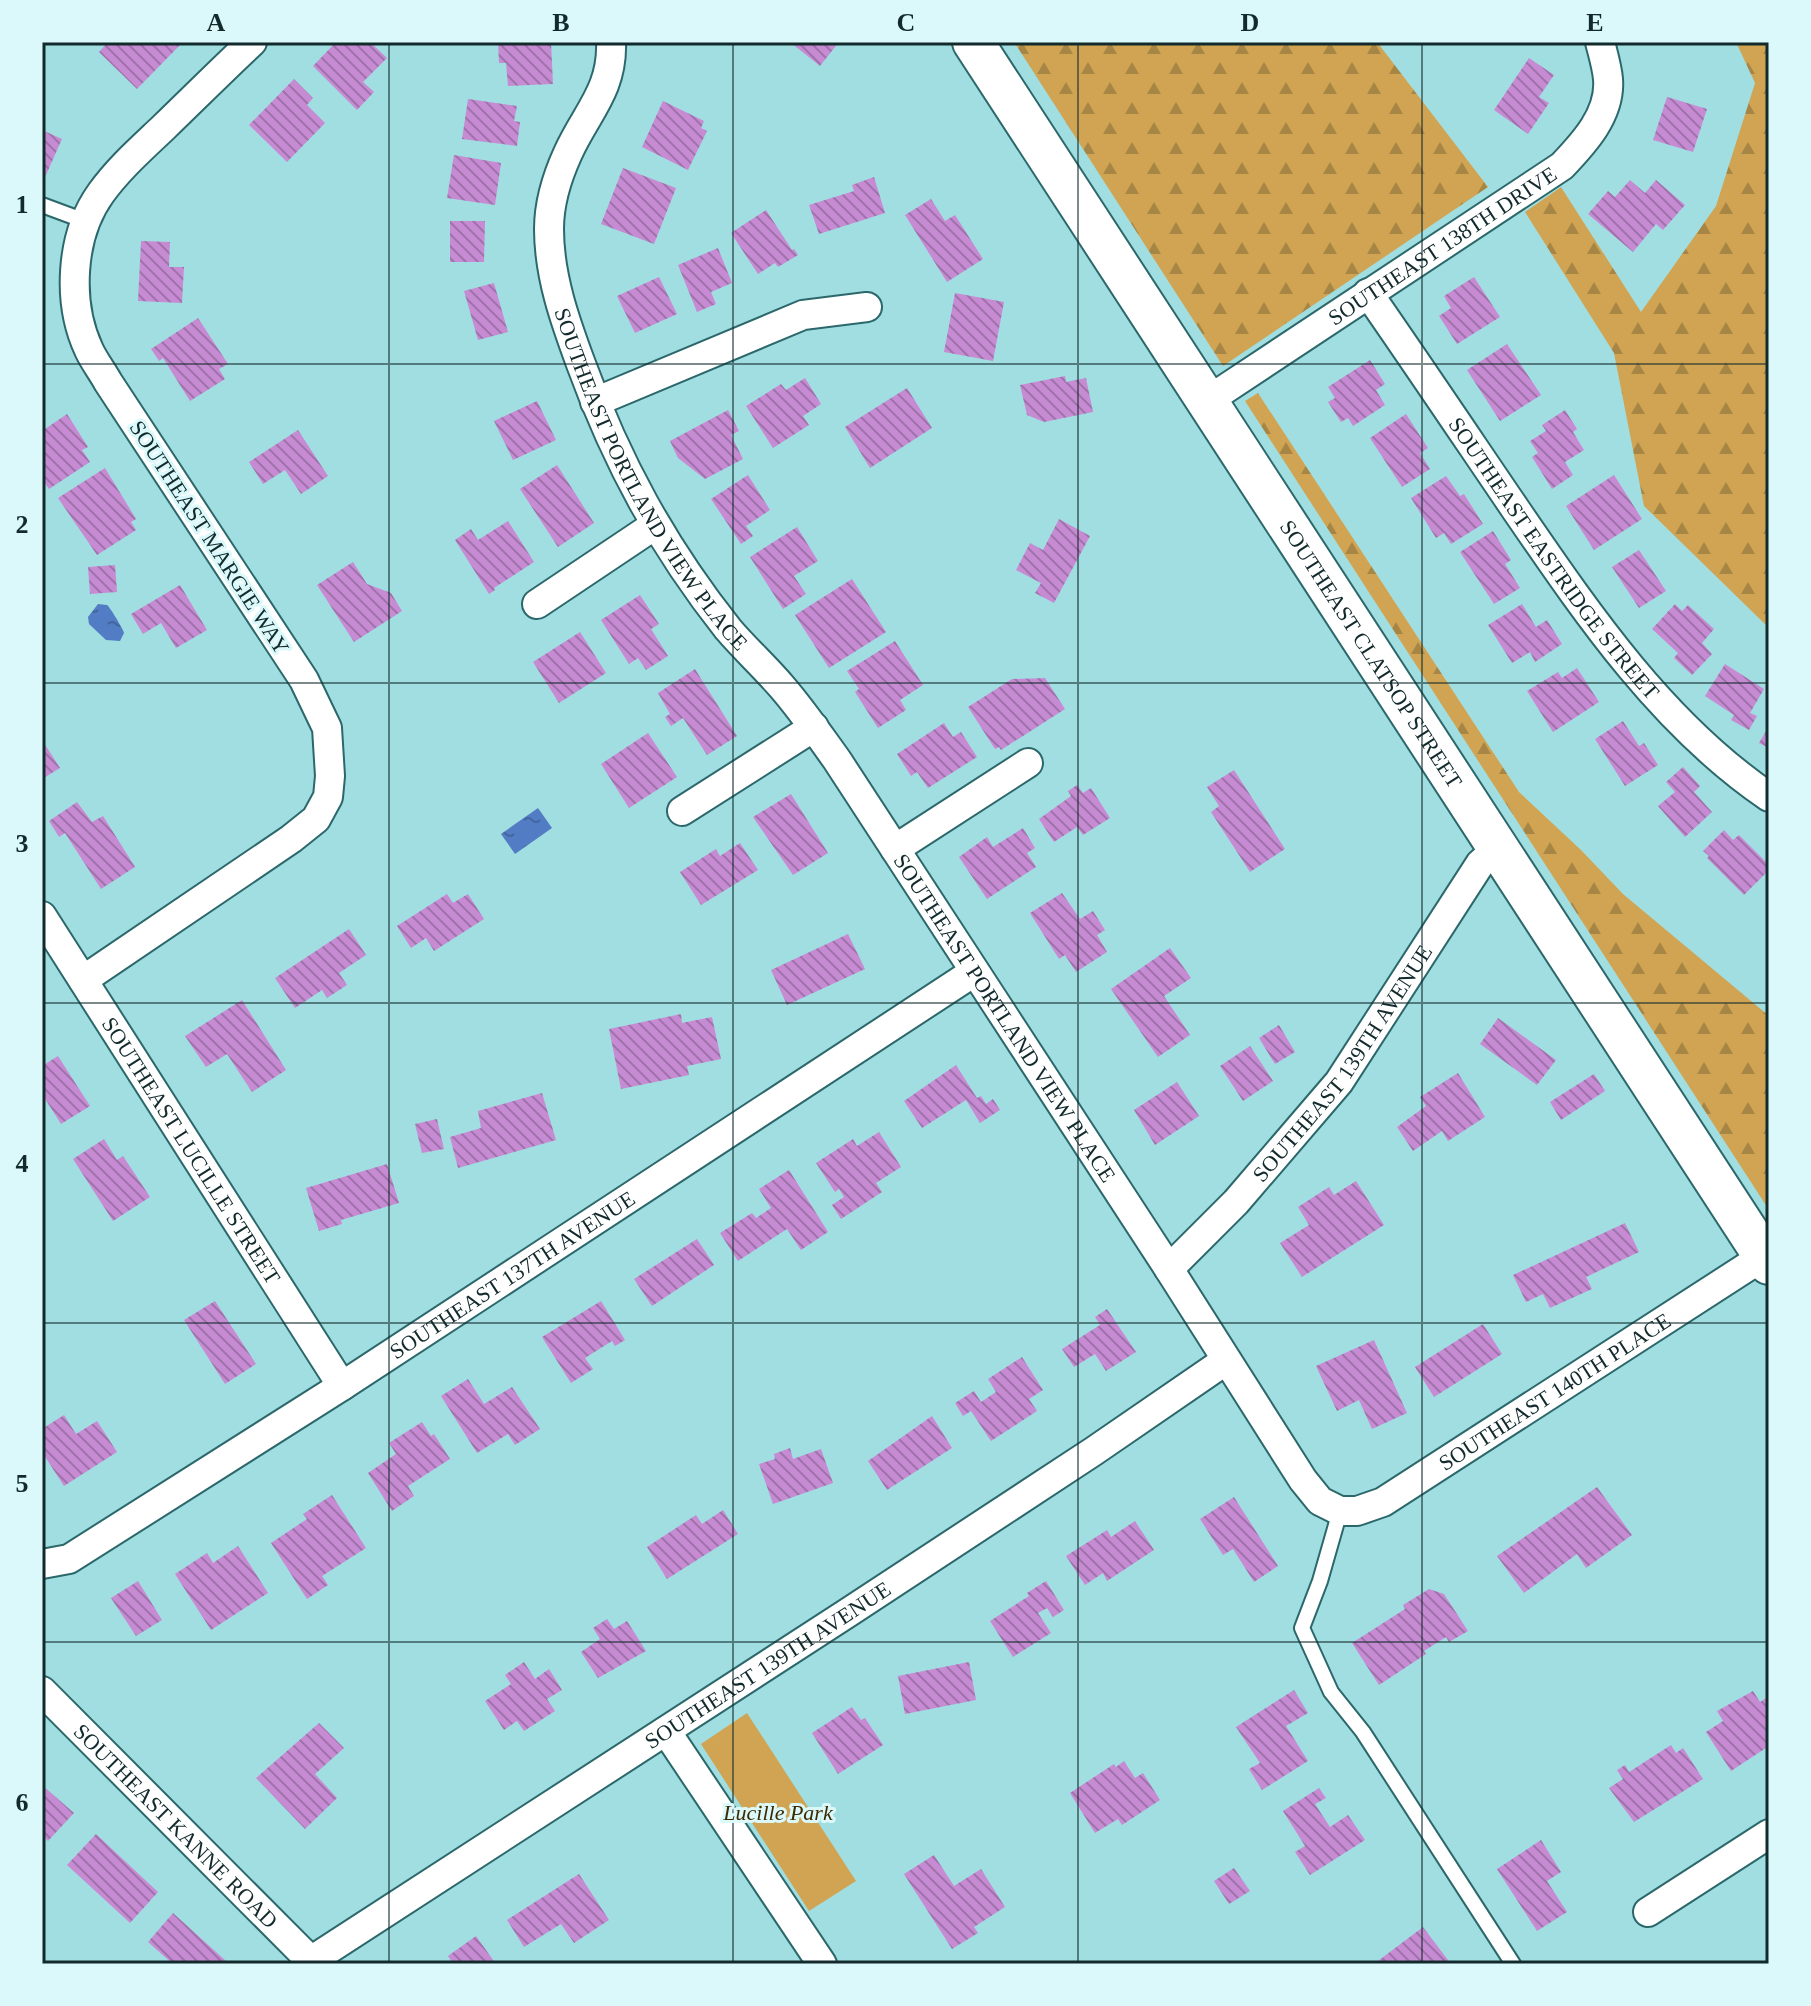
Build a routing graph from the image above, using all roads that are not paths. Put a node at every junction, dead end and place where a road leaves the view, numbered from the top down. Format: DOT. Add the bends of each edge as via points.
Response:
graph roads {
  1 [pos="252,42"];
  2 [pos="611,42"];
  3 [pos="973,42"];
  4 [pos="1600,42"];
  5 [pos="42,205"];
  6 [pos="85,221"];
  7 [pos="1368,293"];
  8 [pos="867,307"];
  9 [pos="1207,401"];
  10 [pos="595,402"];
  11 [pos="655,525"];
  12 [pos="537,604"];
  13 [pos="814,727"];
  14 [pos="1028,763"];
  15 [pos="1769,797"];
  16 [pos="682,811"];
  17 [pos="1499,847"];
  18 [pos="895,849"];
  19 [pos="42,916"];
  20 [pos="974,972"];
  21 [pos="83,980"];
  22 [pos="1767,1260"];
  23 [pos="1169,1269"];
  24 [pos="1225,1361"];
  25 [pos="342,1386"];
  26 [pos="1340,1511"];
  27 [pos="42,1564"];
  28 [pos="42,1691"];
  29 [pos="666,1731"];
  30 [pos="1769,1834"];
  31 [pos="1648,1912"];
  32 [pos="308,1962"];
  33 [pos="822,1964"];
  34 [pos="1513,1964"];
  1 -- 6 [label="street, SOUTHEAST MARGIE WAY" via="121,168"];
  2 -- 10 [label="street, SOUTHEAST PORTLAND VIEW PLACE" via="605,85 554,188 549,228 564,318"];
  3 -- 9 [label="street, SOUTHEAST CLATSOP STREET"];
  4 -- 7 [label="street, SOUTHEAST 138TH DRIVE" via="1608,82 1602,113 1586,142 1562,166"];
  5 -- 6 [label="lane"];
  6 -- 21 [label="street, SOUTHEAST MARGIE WAY" via="75,276 77,315 89,349 304,680 327,728 330,776 328,797 316,819"];
  7 -- 9 [label="street, SOUTHEAST 138TH DRIVE"];
  7 -- 15 [label="street, SOUTHEAST EASTRIDGE STREET" via="1583,608 1636,675 1693,733"];
  8 -- 10 [label="street" via="803,315"];
  9 -- 17 [label="street, SOUTHEAST CLATSOP STREET"];
  10 -- 11 [label="street, SOUTHEAST PORTLAND VIEW PLACE"];
  11 -- 12 [label="street"];
  11 -- 13 [label="street, SOUTHEAST PORTLAND VIEW PLACE" via="731,632"];
  13 -- 16 [label="street"];
  13 -- 18 [label="street, SOUTHEAST PORTLAND VIEW PLACE"];
  14 -- 18 [label="street"];
  17 -- 22 [label="street, SOUTHEAST CLATSOP STREET"];
  17 -- 23 [label="street, SOUTHEAST 139TH AVENUE" via="1480,864 1339,1082 1236,1202"];
  18 -- 20 [label="street, SOUTHEAST PORTLAND VIEW PLACE"];
  19 -- 21 [label="street, SOUTHEAST LUCILLE STREET"];
  20 -- 23 [label="street, SOUTHEAST PORTLAND VIEW PLACE"];
  20 -- 25 [label="street, SOUTHEAST 137TH AVENUE"];
  21 -- 25 [label="street, SOUTHEAST LUCILLE STREET"];
  22 -- 26 [label="street, SOUTHEAST 140TH PLACE" via="1383,1502"];
  23 -- 24 [label="street, SOUTHEAST PORTLAND VIEW PLACE"];
  24 -- 26 [label="street, SOUTHEAST PORTLAND VIEW PLACE" via="1303,1480 1320,1501"];
  24 -- 29 [label="street, SOUTHEAST 139TH AVENUE"];
  25 -- 27 [label="street, SOUTHEAST 137TH AVENUE" via="69,1559"];
  26 -- 34 [label="lane" via="1302,1628 1305,1638 1331,1692 1363,1732"];
  28 -- 32 [label="street, SOUTHEAST KANNE ROAD"];
  29 -- 32 [label="street, SOUTHEAST 139TH AVENUE"];
  29 -- 33 [label="street"];
  30 -- 31 [label="street"];
}
